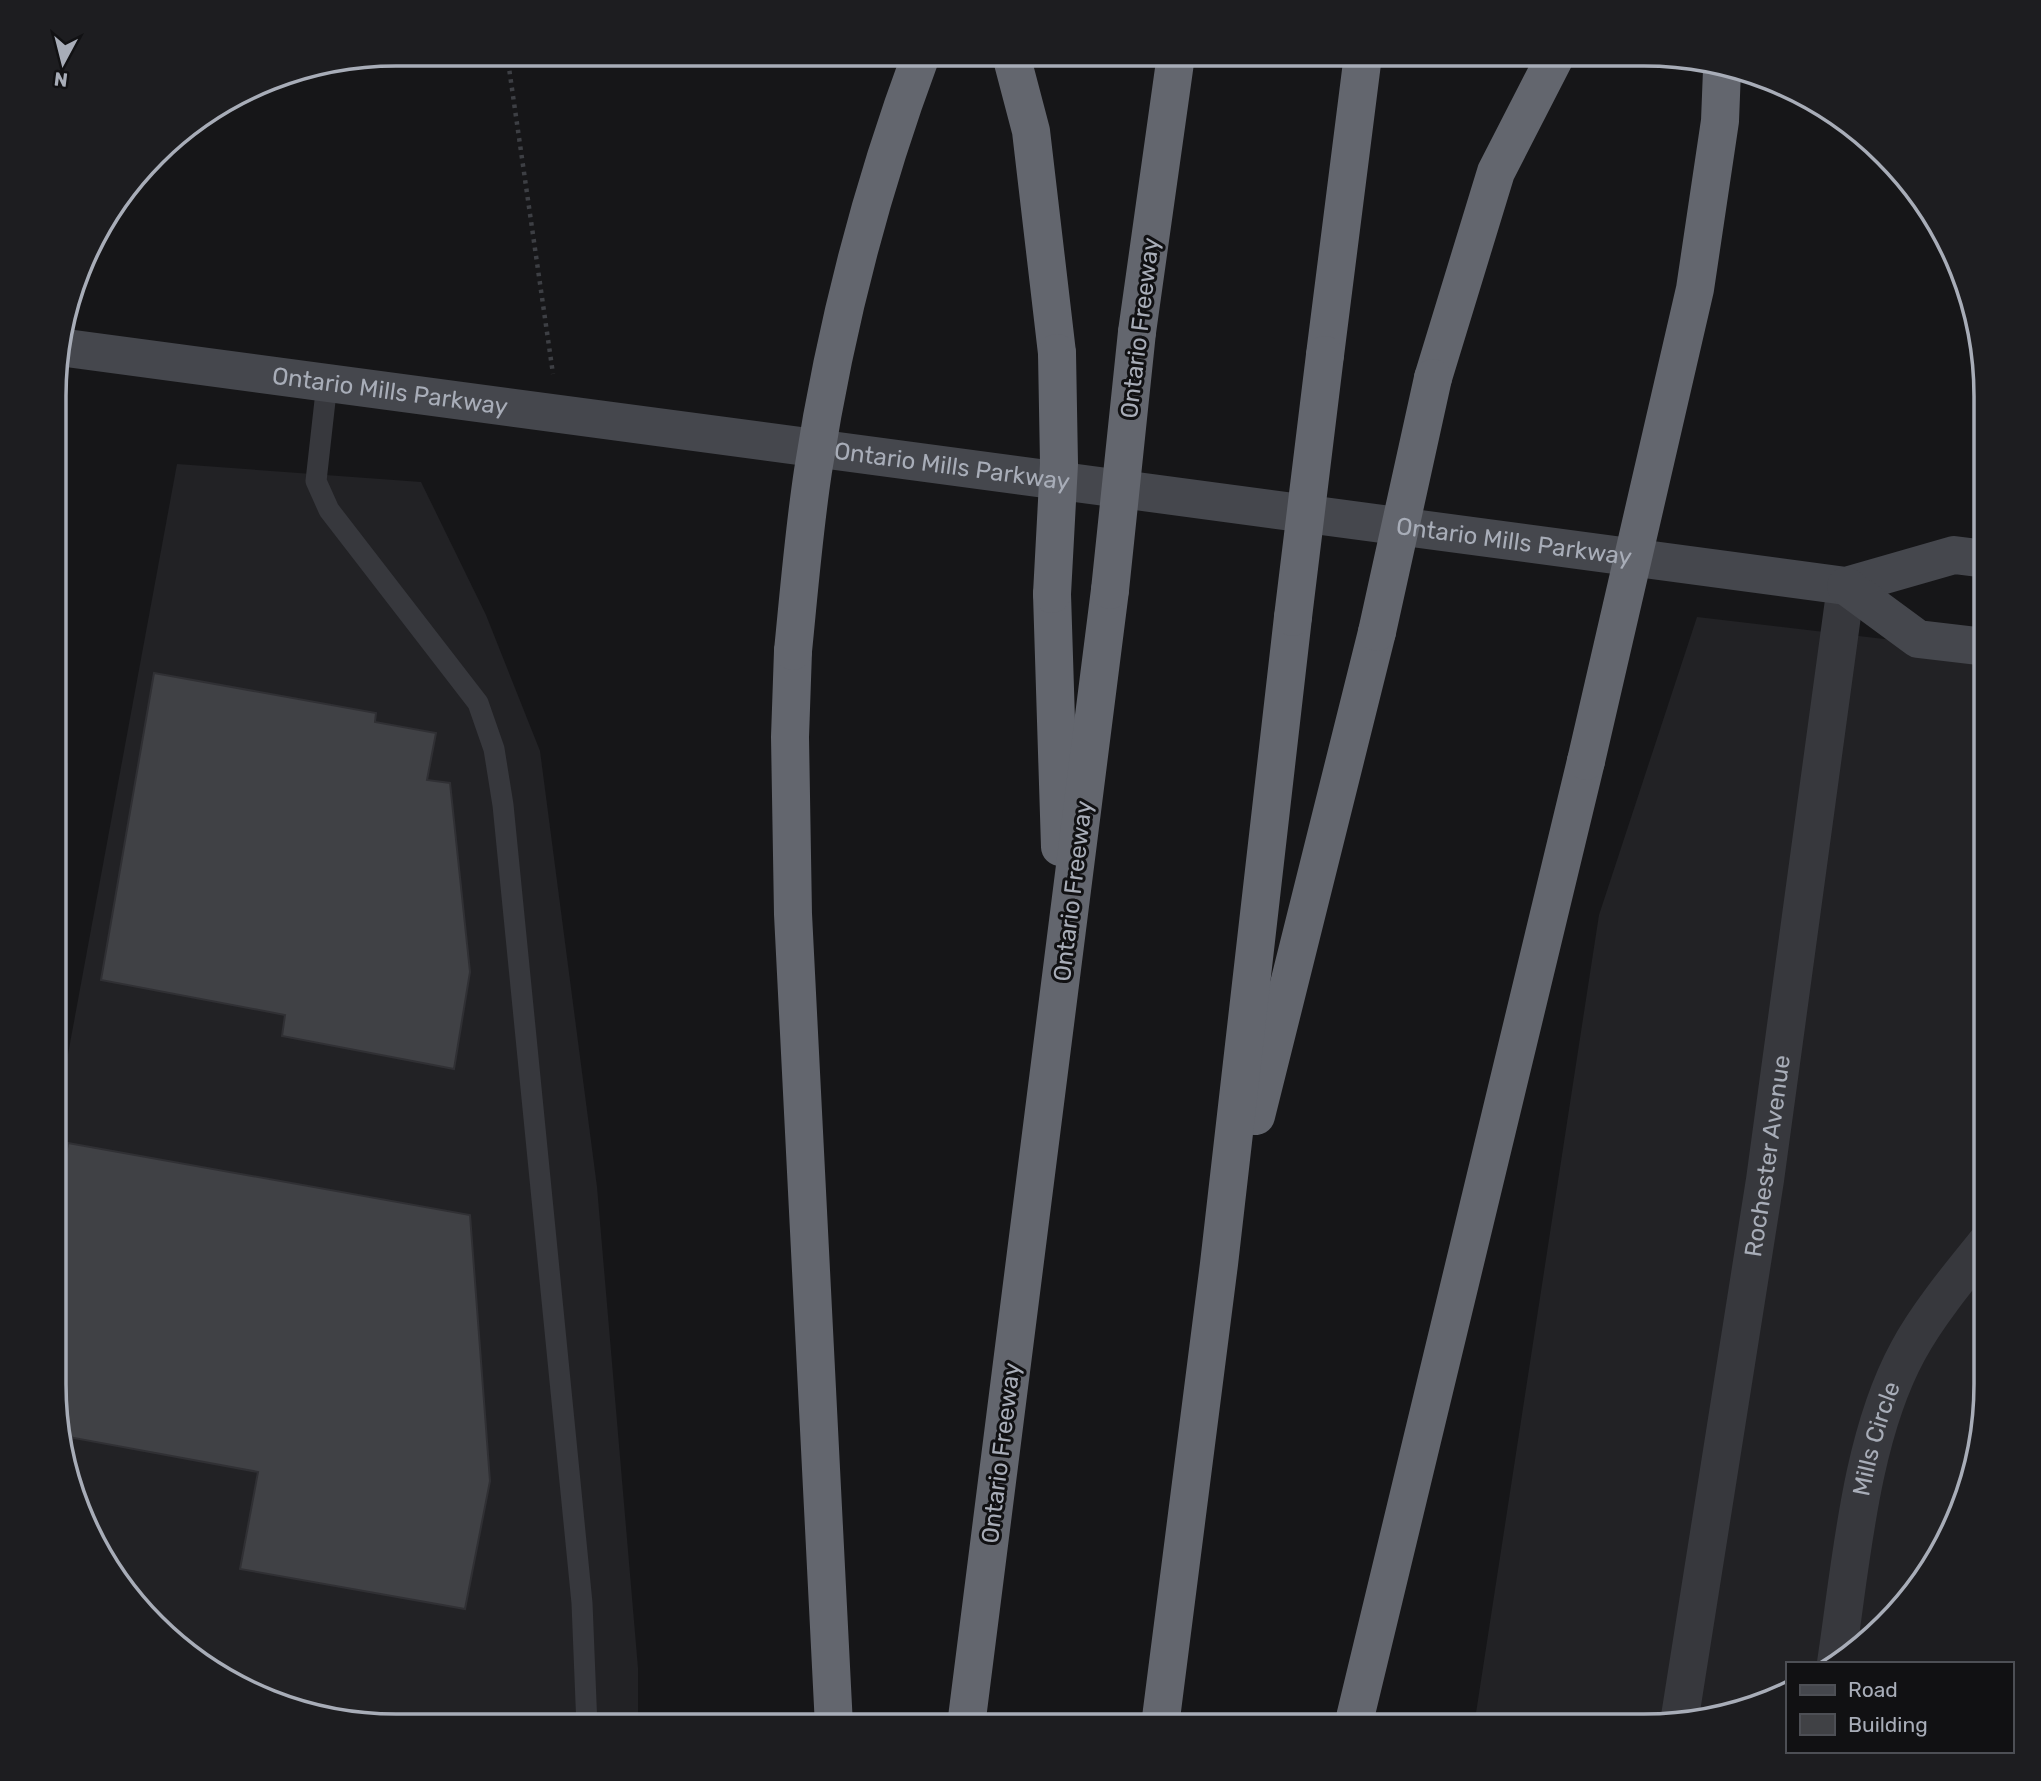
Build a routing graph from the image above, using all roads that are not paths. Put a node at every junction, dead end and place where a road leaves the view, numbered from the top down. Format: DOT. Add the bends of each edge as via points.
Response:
graph roads {
  1 [pos="917,66"];
  2 [pos="1014,66"];
  3 [pos="1174,66"];
  4 [pos="1362,66"];
  5 [pos="1550,66"];
  6 [pos="1722,76"];
  7 [pos="70,349"];
  8 [pos="327,383"];
  9 [pos="1974,558"];
  10 [pos="1846,586"];
  11 [pos="1974,646"];
  12 [pos="1064,972"];
  13 [pos="1974,1260"];
  14 [pos="1219,1264"];
  15 [pos="1838,1652"];
  16 [pos="1681,1713"];
  17 [pos="587,1714"];
  18 [pos="833,1714"];
  19 [pos="968,1714"];
  20 [pos="1162,1714"];
  21 [pos="1356,1714"];
  1 -- 18 [label="highway, bridge" via="894,128 847,293 813,471 793,651 789,737 793,914"];
  2 -- 12 [label="highway, bridge" via="1031,131 1058,353 1059,464 1052,594"];
  3 -- 12 [label="highway, Ontario Freeway, bridge" via="1137,332"];
  4 -- 14 [label="highway, bridge"];
  5 -- 14 [label="highway, bridge" via="1496,172 1433,378 1377,632"];
  6 -- 21 [label="highway, bridge" via="1720,121 1695,289"];
  7 -- 8 [label="main road, Ontario Mills Parkway"];
  8 -- 10 [label="main road, Ontario Mills Parkway"];
  8 -- 17 [label="lane" via="316,481 328,510 454,668 478,703 494,749 583,1603"];
  9 -- 10 [label="main road, Ontario Mills Parkway" via="1954,555"];
  10 -- 11 [label="main road, Ontario Mills Parkway" via="1918,639"];
  10 -- 16 [label="street, Rochester Avenue" via="1765,1180"];
  12 -- 19 [label="highway, Ontario Freeway"];
  13 -- 15 [label="street, Mills Circle" via="1908,1350 1883,1408 1860,1506"];
  14 -- 20 [label="highway"];
}
